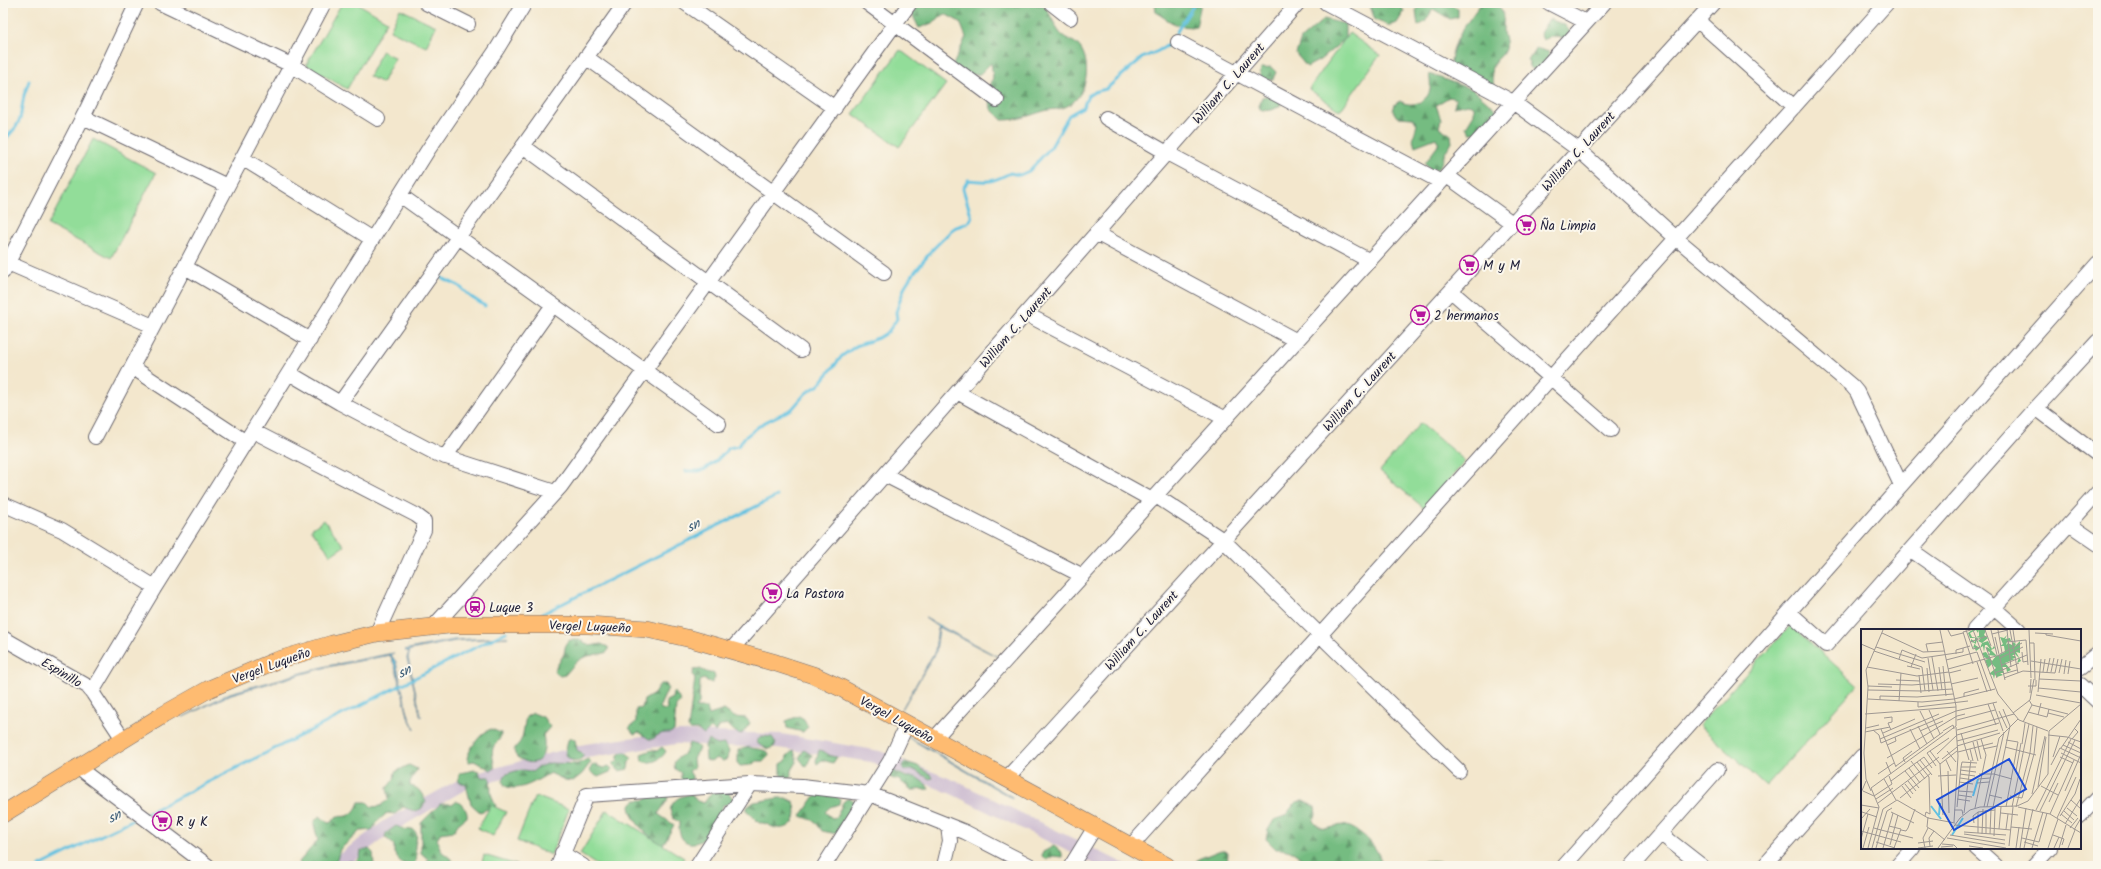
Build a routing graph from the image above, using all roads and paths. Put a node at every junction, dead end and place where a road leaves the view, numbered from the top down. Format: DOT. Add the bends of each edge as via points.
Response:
graph roads {
  1 [pos="137,3"];
  2 [pos="160,3"];
  3 [pos="324,3"];
  4 [pos="426,3"];
  5 [pos="525,3"];
  6 [pos="625,3"];
  7 [pos="685,3"];
  8 [pos="867,3"];
  9 [pos="910,3"];
  10 [pos="1051,3"];
  11 [pos="1298,3"];
  12 [pos="1326,3"];
  13 [pos="1549,3"];
  14 [pos="1604,3"];
  15 [pos="1713,3"];
  16 [pos="1888,3"];
  17 [pos="1070,18"];
  18 [pos="1697,20"];
  19 [pos="1586,22"];
  20 [pos="468,24"];
  21 [pos="895,24"];
  22 [pos="1178,42"];
  23 [pos="586,57"];
  24 [pos="291,65"];
  25 [pos="1237,72"];
  26 [pos="997,100"];
  27 [pos="1513,102"];
  28 [pos="1794,107"];
  29 [pos="835,108"];
  30 [pos="82,118"];
  31 [pos="1106,118"];
  32 [pos="378,119"];
  33 [pos="523,146"];
  34 [pos="1579,150"];
  35 [pos="1167,153"];
  36 [pos="242,158"];
  37 [pos="1444,179"];
  38 [pos="227,186"];
  39 [pos="773,193"];
  40 [pos="400,195"];
  41 [pos="1512,223"];
  42 [pos="1096,233"];
  43 [pos="458,237"];
  44 [pos="1676,238"];
  45 [pos="372,239"];
  46 [pos="1370,261"];
  47 [pos="2098,263"];
  48 [pos="5,267"];
  49 [pos="185,267"];
  50 [pos="884,273"];
  51 [pos="708,283"];
  52 [pos="1451,291"];
  53 [pos="553,305"];
  54 [pos="1026,314"];
  55 [pos="153,326"];
  56 [pos="310,340"];
  57 [pos="1297,341"];
  58 [pos="2098,341"];
  59 [pos="801,350"];
  60 [pos="132,367"];
  61 [pos="644,370"];
  62 [pos="289,373"];
  63 [pos="1550,377"];
  64 [pos="958,392"];
  65 [pos="340,403"];
  66 [pos="2036,408"];
  67 [pos="1226,419"];
  68 [pos="719,424"];
  69 [pos="1611,430"];
  70 [pos="250,436"];
  71 [pos="95,437"];
  72 [pos="2098,455"];
  73 [pos="445,457"];
  74 [pos="884,475"];
  75 [pos="1901,485"];
  76 [pos="555,492"];
  77 [pos="2098,492"];
  78 [pos="1154,498"];
  79 [pos="3,504"];
  80 [pos="2069,524"];
  81 [pos="1223,540"];
  82 [pos="2098,544"];
  83 [pos="1911,550"];
  84 [pos="1083,576"];
  85 [pos="155,587"];
  86 [pos="1994,608"];
  87 [pos="1789,612"];
  88 [pos="434,626"];
  89 [pos="1975,629"];
  90 [pos="2018,629"];
  91 [pos="378,633"];
  92 [pos="1320,634"];
  93 [pos="3,638"];
  94 [pos="731,650"];
  95 [pos="2098,653"];
  96 [pos="2081,667"];
  97 [pos="2081,686"];
  98 [pos="92,692"];
  99 [pos="2098,702"];
  100 [pos="907,724"];
  101 [pos="934,739"];
  102 [pos="123,740"];
  103 [pos="1861,757"];
  104 [pos="77,767"];
  105 [pos="1717,770"];
  106 [pos="1459,771"];
  107 [pos="1006,779"];
  108 [pos="750,784"];
  109 [pos="870,794"];
  110 [pos="2098,797"];
  111 [pos="3,814"];
  112 [pos="2081,815"];
  113 [pos="948,826"];
  114 [pos="1095,827"];
  115 [pos="1661,834"];
  116 [pos="1131,846"];
  117 [pos="1912,849"];
  118 [pos="1977,849"];
  119 [pos="2049,849"];
  120 [pos="560,860"];
  121 [pos="208,866"];
  122 [pos="583,866"];
  123 [pos="697,866"];
  124 [pos="824,866"];
  125 [pos="944,866"];
  126 [pos="1031,866"];
  127 [pos="1071,866"];
  128 [pos="1167,866"];
  129 [pos="1564,866"];
  130 [pos="1632,866"];
  131 [pos="1702,866"];
  132 [pos="1764,866"];
  133 [pos="1897,866"];
  134 [pos="1996,866"];
  135 [pos="2033,866"];
  1 -- 30 [label="street"];
  2 -- 24 [label="street"];
  3 -- 24 [label="street"];
  4 -- 20 [label="street"];
  5 -- 40 [label="street" via="497,50"];
  6 -- 23 [label="street"];
  7 -- 29 [label="street"];
  8 -- 21 [label="street"];
  9 -- 21 [label="street"];
  10 -- 17 [label="street"];
  11 -- 25 [label="street, William C. Laurent"];
  12 -- 27 [label="street"];
  13 -- 19 [label="street"];
  14 -- 19 [label="street"];
  15 -- 18 [label="street, William C. Laurent"];
  16 -- 28 [label="street"];
  18 -- 28 [label="street"];
  18 -- 34 [label="street, William C. Laurent"];
  19 -- 27 [label="street"];
  21 -- 26 [label="street"];
  21 -- 29 [label="street"];
  22 -- 25 [label="street"];
  23 -- 33 [label="street"];
  23 -- 39 [label="street"];
  24 -- 32 [label="street"];
  24 -- 36 [label="street"];
  25 -- 35 [label="street, William C. Laurent"];
  25 -- 37 [label="street"];
  27 -- 34 [label="street"];
  27 -- 37 [label="street"];
  28 -- 44 [label="street"];
  29 -- 39 [label="street"];
  30 -- 38 [label="street"];
  30 -- 48 [label="street"];
  31 -- 35 [label="street"];
  33 -- 43 [label="street"];
  33 -- 51 [label="street"];
  34 -- 41 [label="street, William C. Laurent"];
  34 -- 44 [label="street"];
  35 -- 42 [label="street, William C. Laurent"];
  35 -- 46 [label="street"];
  36 -- 38 [label="street"];
  36 -- 45 [label="street"];
  37 -- 41 [label="street"];
  37 -- 46 [label="street"];
  38 -- 49 [label="street"];
  39 -- 50 [label="street"];
  39 -- 51 [label="street"];
  40 -- 43 [label="street"];
  40 -- 45 [label="street"];
  41 -- 52 [label="street, William C. Laurent"];
  42 -- 54 [label="street, William C. Laurent"];
  42 -- 57 [label="street"];
  43 -- 53 [label="street"];
  43 -- 65 [label="street"];
  44 -- 63 [label="street"];
  44 -- 75 [label="street" via="1852,386"];
  45 -- 56 [label="street"];
  46 -- 57 [label="street"];
  47 -- 75 [label="street"];
  48 -- 55 [label="street"];
  49 -- 55 [label="street"];
  49 -- 56 [label="street"];
  51 -- 59 [label="street"];
  51 -- 61 [label="street"];
  52 -- 63 [label="street"];
  52 -- 81 [label="street, William C. Laurent"];
  53 -- 61 [label="street"];
  53 -- 73 [label="street"];
  54 -- 64 [label="street, William C. Laurent"];
  54 -- 67 [label="street"];
  55 -- 60 [label="street"];
  56 -- 62 [label="street"];
  57 -- 67 [label="street"];
  58 -- 66 [label="street"];
  60 -- 70 [label="street"];
  60 -- 71 [label="street"];
  61 -- 68 [label="street"];
  61 -- 76 [label="street"];
  62 -- 65 [label="street"];
  62 -- 70 [label="street"];
  63 -- 69 [label="street"];
  63 -- 92 [label="street"];
  64 -- 74 [label="street, William C. Laurent"];
  64 -- 78 [label="street"];
  65 -- 73 [label="street"];
  66 -- 72 [label="street"];
  66 -- 83 [label="street"];
  67 -- 78 [label="street"];
  70 -- 85 [label="street"];
  70 -- 91 [label="street" via="424,521 424,530"];
  73 -- 76 [label="street"];
  74 -- 84 [label="street"];
  74 -- 94 [label="street, William C. Laurent"];
  75 -- 87 [label="street"];
  76 -- 88 [label="street"];
  77 -- 80 [label="street"];
  78 -- 81 [label="street"];
  78 -- 84 [label="street"];
  79 -- 85 [label="street" via="62,530"];
  80 -- 82 [label="street"];
  80 -- 86 [label="street"];
  81 -- 92 [label="street"];
  81 -- 107 [label="street, William C. Laurent"];
  83 -- 86 [label="street"];
  83 -- 87 [label="street" via="1826,645"];
  84 -- 101 [label="street"];
  85 -- 98 [label="street"];
  86 -- 89 [label="street"];
  86 -- 90 [label="street"];
  87 -- 129 [label="street"];
  88 -- 91 [label="main road, Vergel Luqueño"];
  88 -- 94 [label="main road, Vergel Luqueño" via="590,625 647,629"];
  91 -- 102 [label="main road, Vergel Luqueño" via="303,652 243,674 186,701"];
  92 -- 106 [label="street"];
  92 -- 116 [label="street"];
  93 -- 98 [label="street, Espinillo" via="80,682"];
  94 -- 100 [label="main road, Vergel Luqueño" via="813,675"];
  95 -- 96 [label="street"];
  97 -- 99 [label="street"];
  98 -- 102 [label="street, Espinillo"];
  100 -- 101 [label="main road, Vergel Luqueño"];
  100 -- 109 [label="street" via="890,761"];
  101 -- 107 [label="main road, Vergel Luqueño"];
  102 -- 104 [label="main road, Vergel Luqueño"];
  103 -- 132 [label="street"];
  104 -- 111 [label="main road, Vergel Luqueño"];
  104 -- 121 [label="street"];
  105 -- 115 [label="street"];
  107 -- 114 [label="main road, Vergel Luqueño"];
  108 -- 109 [label="street" via="802,786"];
  108 -- 120 [label="street" via="587,795"];
  108 -- 123 [label="street"];
  109 -- 113 [label="street"];
  109 -- 124 [label="street"];
  110 -- 112 [label="street"];
  113 -- 125 [label="street" via="950,841"];
  113 -- 126 [label="street"];
  114 -- 116 [label="main road, Vergel Luqueño"];
  114 -- 127 [label="street"];
  115 -- 130 [label="street"];
  115 -- 131 [label="street"];
  116 -- 128 [label="main road, Vergel Luqueño"];
  117 -- 133 [label="street"];
  118 -- 134 [label="street"];
  119 -- 135 [label="street"];
  120 -- 122 [label="street"];
}
